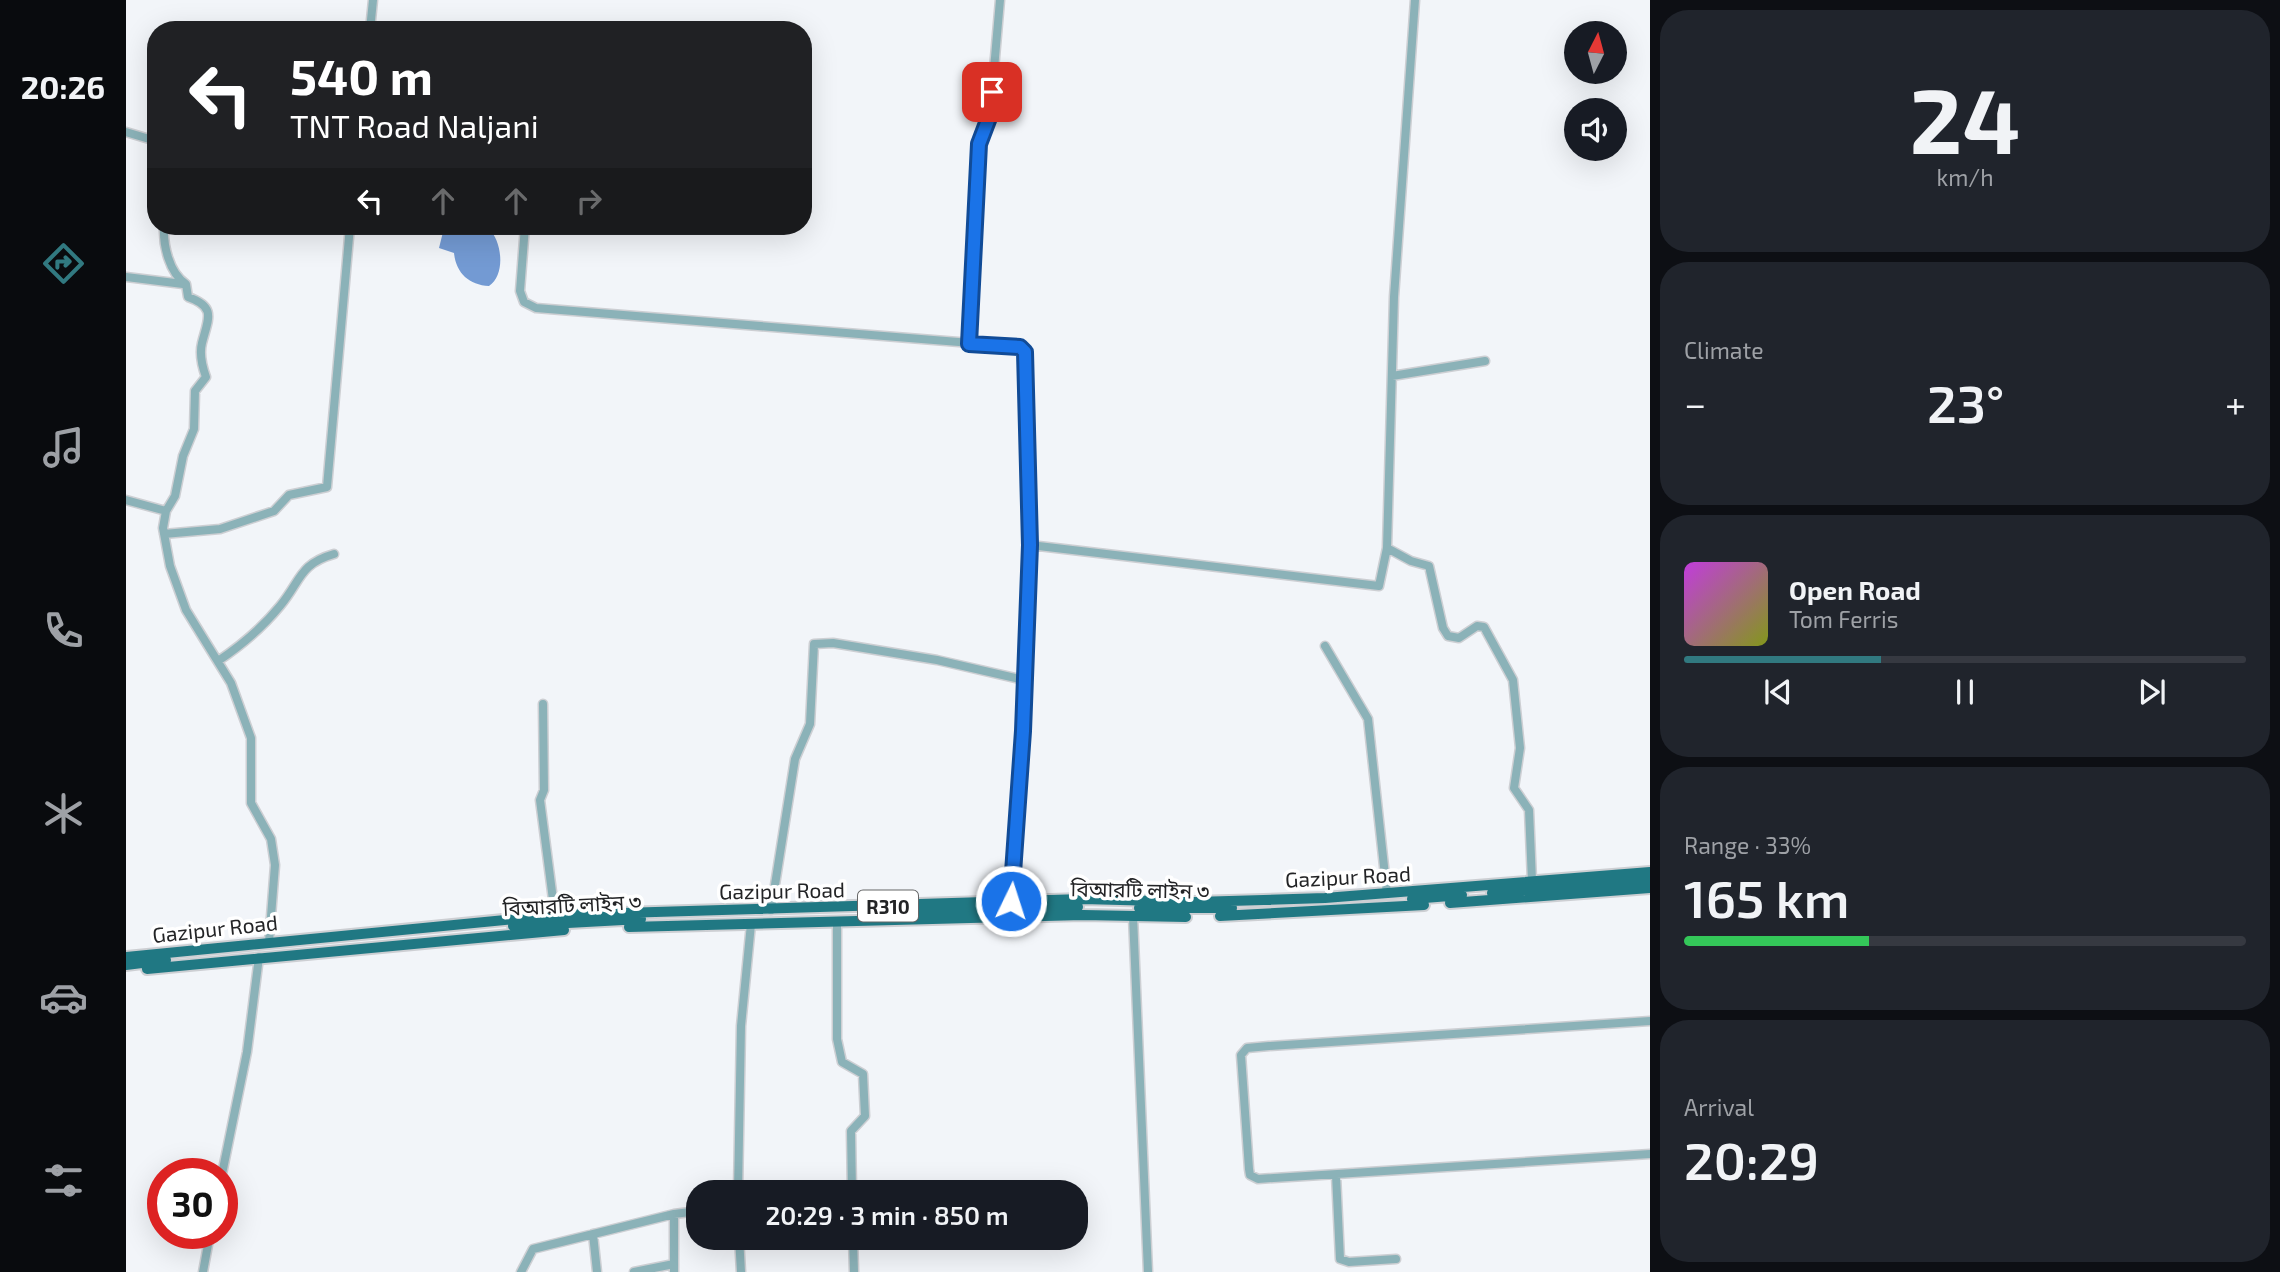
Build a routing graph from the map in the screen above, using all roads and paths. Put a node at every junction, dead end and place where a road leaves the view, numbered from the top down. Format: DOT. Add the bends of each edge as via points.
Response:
graph roads {
  1 [pos="373,0"];
  2 [pos="1000,0"];
  3 [pos="1415,0"];
  4 [pos="371,21"];
  5 [pos="126,132"];
  6 [pos="147,138"];
  7 [pos="163,235"];
  8 [pos="349,235"];
  9 [pos="524,235"];
  10 [pos="126,277"];
  11 [pos="186,284"];
  12 [pos="969,344"];
  13 [pos="1485,361"];
  14 [pos="1392,376"];
  15 [pos="126,500"];
  16 [pos="166,511"];
  17 [pos="164,534"];
  18 [pos="1030,545"];
  19 [pos="1387,548"];
  20 [pos="334,554"];
  21 [pos="1325,646"];
  22 [pos="218,660"];
  23 [pos="1024,680"];
  24 [pos="543,704"];
  25 [pos="1650,872"];
  26 [pos="1650,880"];
  27 [pos="1532,881"];
  28 [pos="1650,888"];
  29 [pos="1387,894"];
  30 [pos="1011,901"];
  31 [pos="771,910"];
  32 [pos="555,915"];
  33 [pos="1133,916"];
  34 [pos="837,923"];
  35 [pos="751,924"];
  36 [pos="269,942"];
  37 [pos="126,957"];
  38 [pos="259,957"];
  39 [pos="126,965"];
  40 [pos="126,971"];
  41 [pos="1650,1021"];
  42 [pos="1650,1154"];
  43 [pos="225,1158"];
  44 [pos="1336,1175"];
  45 [pos="737,1180"];
  46 [pos="852,1180"];
  47 [pos="686,1212"];
  48 [pos="674,1214"];
  49 [pos="593,1234"];
  50 [pos="207,1249"];
  51 [pos="739,1250"];
  52 [pos="853,1250"];
  53 [pos="1396,1259"];
  54 [pos="674,1268"];
  55 [pos="203,1272"];
  56 [pos="521,1272"];
  57 [pos="597,1272"];
  58 [pos="634,1272"];
  59 [pos="741,1272"];
  60 [pos="854,1272"];
  61 [pos="1149,1272"];
  1 -- 4 [label="street"];
  2 -- 12 [label="street" via="990,115 979,144"];
  3 -- 14 [label="street"];
  5 -- 6 [label="street"];
  7 -- 11 [label="street" via="178,279"];
  8 -- 17 [label="street" via="327,487 289,495 274,511 220,529"];
  9 -- 12 [label="street" via="520,291 524,302 536,307"];
  10 -- 11 [label="street"];
  11 -- 16 [label="street" via="188,297 203,303 208,311 200,360 206,377 195,391 194,429 175,496"];
  12 -- 18 [label="street" via="1020,347 1025,352"];
  13 -- 14 [label="street"];
  14 -- 19 [label="street"];
  15 -- 16 [label="street"];
  16 -- 17 [label="street"];
  17 -- 22 [label="street" via="186,610"];
  18 -- 19 [label="street" via="1379,586"];
  18 -- 23 [label="street"];
  19 -- 27 [label="street" via="1429,566 1448,636 1459,638 1477,626 1484,627 1513,680 1520,748 1514,788 1529,810"];
  20 -- 22 [label="street" via="301,570 290,592 260,628"];
  21 -- 29 [label="street" via="1368,719"];
  22 -- 36 [label="street" via="251,738 251,803 273,847"];
  23 -- 30 [label="street"];
  23 -- 31 [label="street" via="937,660 814,643 810,724 795,759"];
  24 -- 32 [label="street" via="544,790 540,800"];
  25 -- 27 [label="main road, Gazipur Road / R310"];
  26 -- 39 [label="main road, বিআরটি লাইন ৩" via="1439,898 1195,910 1082,906 592,922"];
  27 -- 29 [label="main road, Gazipur Road / R310"];
  28 -- 33 [label="main road, Gazipur Road / R310" via="1325,912"];
  29 -- 30 [label="main road, Gazipur Road / R310" via="1195,902"];
  30 -- 31 [label="main road, Gazipur Road / R310"];
  31 -- 32 [label="main road, Gazipur Road / R310"];
  32 -- 36 [label="main road, Gazipur Road / R310"];
  33 -- 34 [label="main road, Gazipur Road / R310"];
  33 -- 61 [label="street"];
  34 -- 35 [label="main road, Gazipur Road / R310"];
  34 -- 46 [label="street" via="837,1039 842,1062 863,1074 865,1116 851,1131"];
  35 -- 38 [label="main road, Gazipur Road / R310" via="578,929"];
  35 -- 45 [label="street" via="741,1026"];
  36 -- 37 [label="main road, Gazipur Road / R310"];
  38 -- 40 [label="main road, Gazipur Road / R310"];
  38 -- 43 [label="street" via="247,1052"];
  41 -- 44 [label="street" via="1243,1050 1250,1175 1258,1179"];
  42 -- 44 [label="street"];
  44 -- 53 [label="street" via="1340,1259"];
  47 -- 48 [label="street"];
  48 -- 49 [label="street"];
  48 -- 54 [label="street"];
  49 -- 56 [label="street" via="532,1250"];
  49 -- 57 [label="street"];
  50 -- 55 [label="street"];
  51 -- 59 [label="street"];
  52 -- 60 [label="street"];
  54 -- 58 [label="street"];
}
